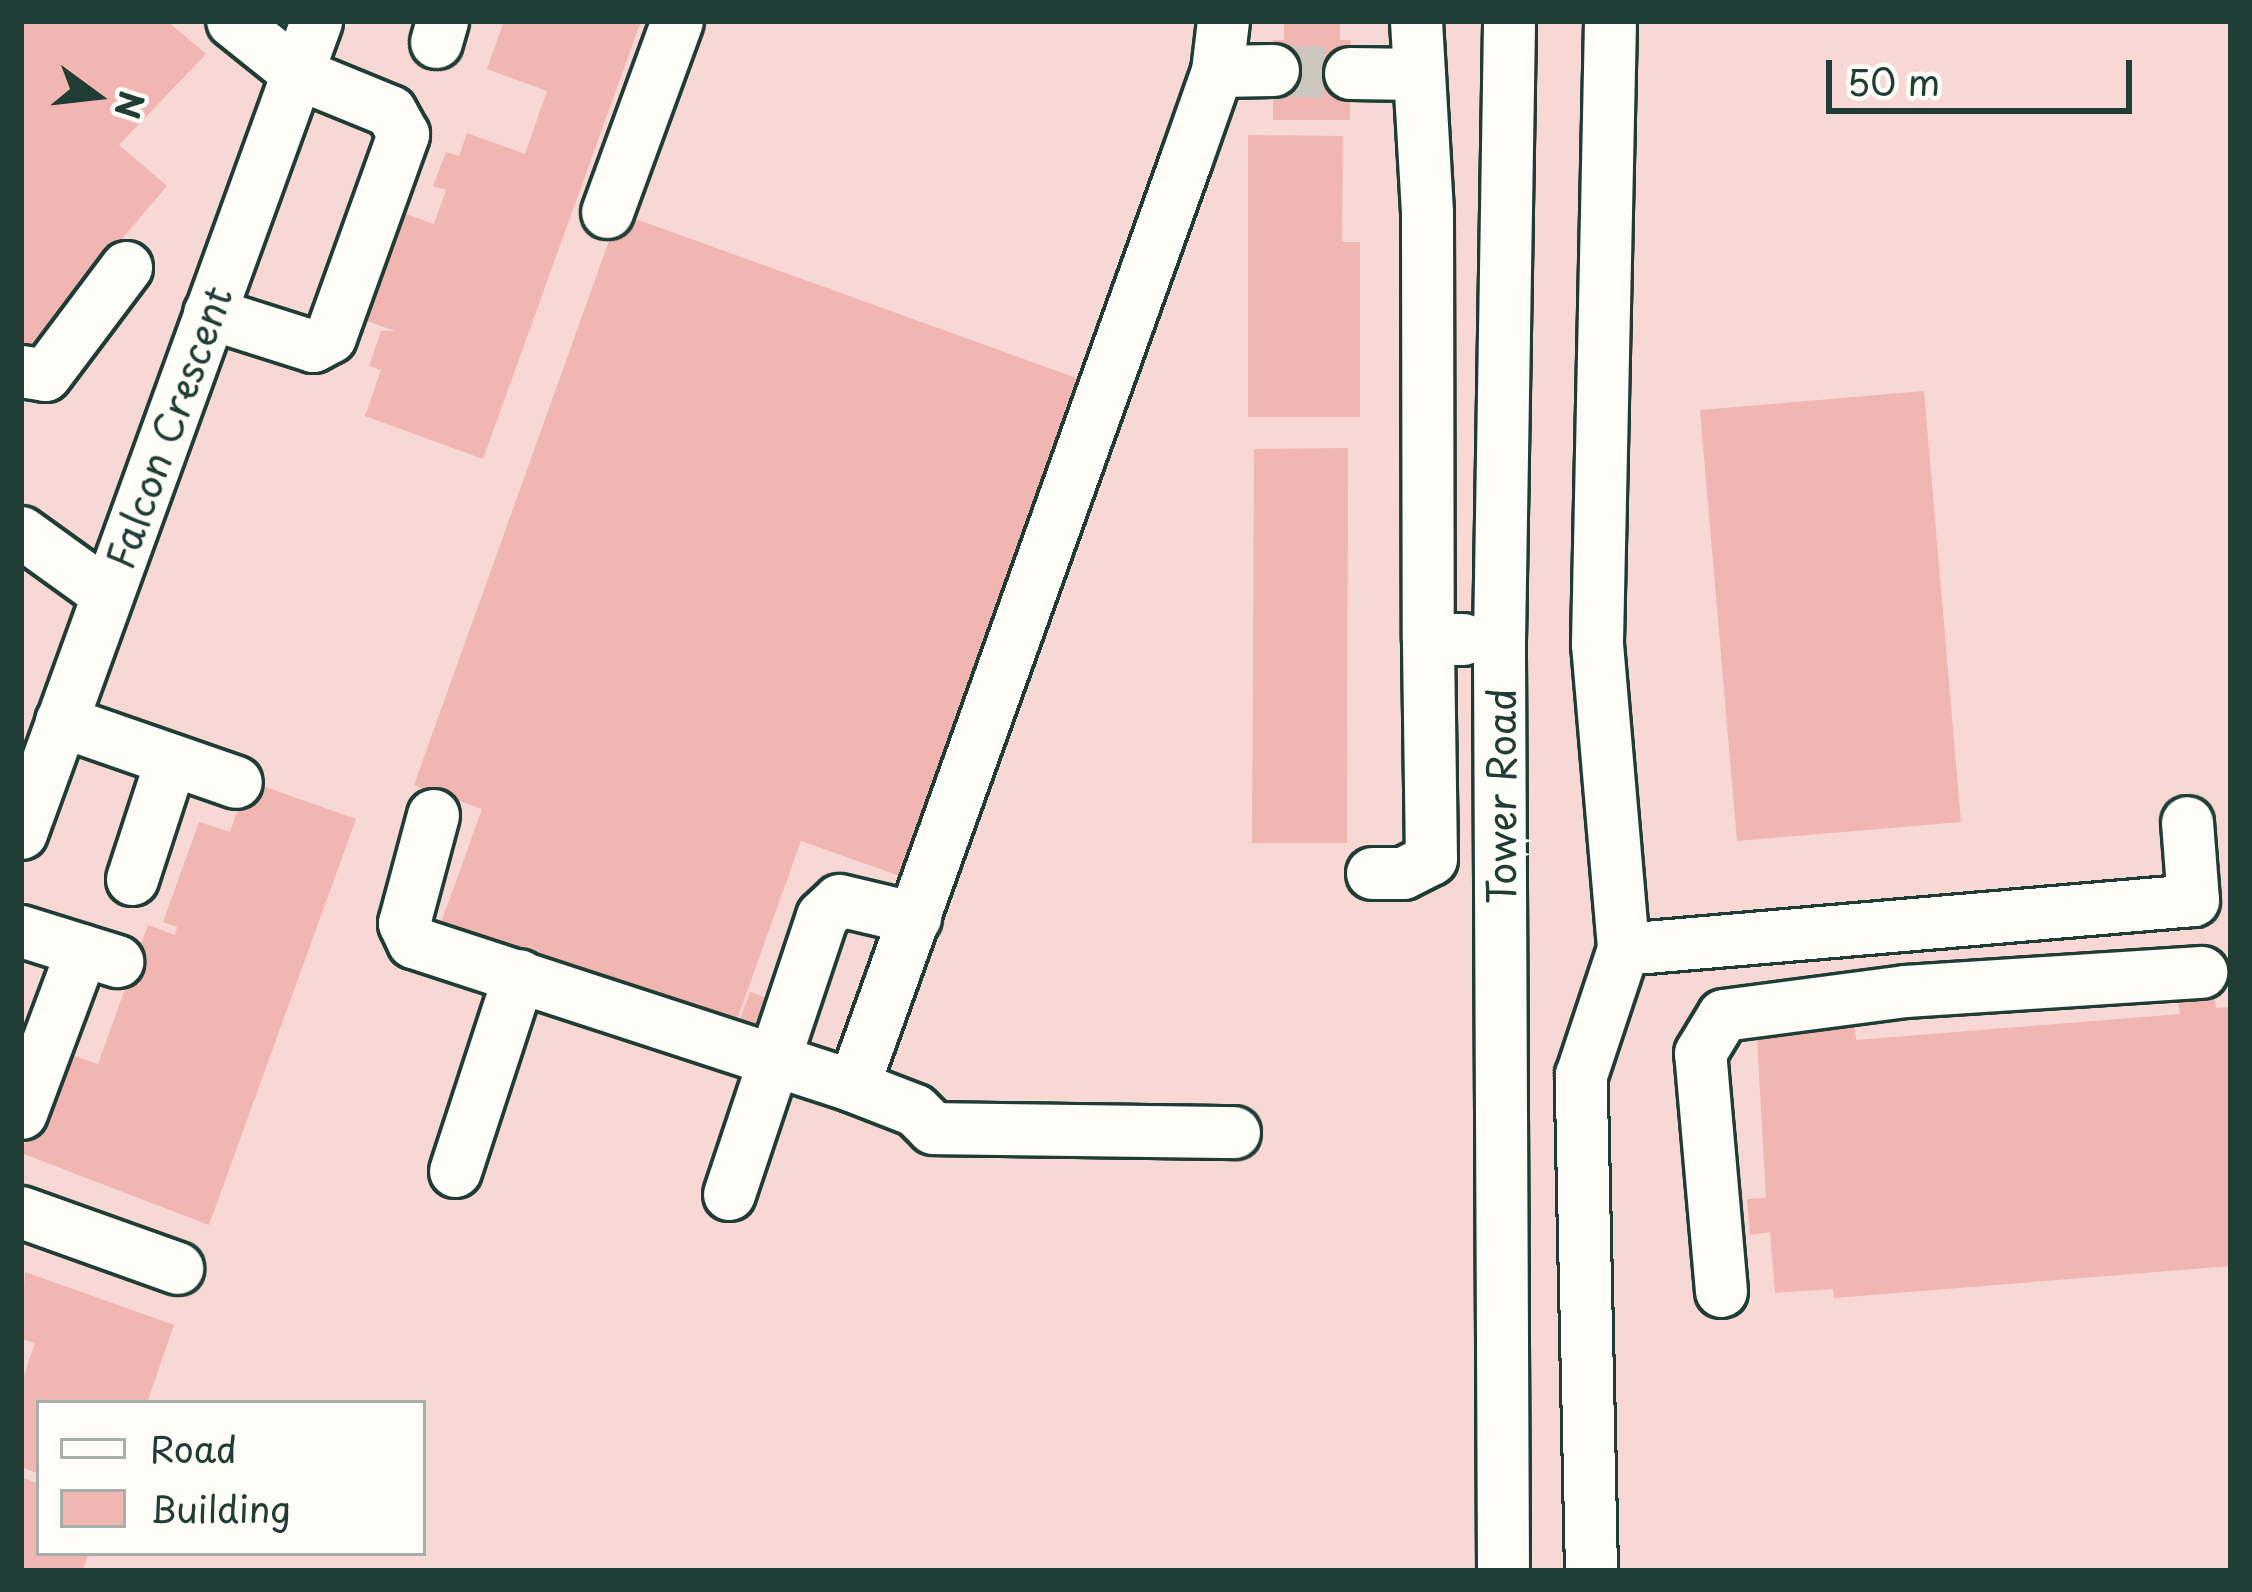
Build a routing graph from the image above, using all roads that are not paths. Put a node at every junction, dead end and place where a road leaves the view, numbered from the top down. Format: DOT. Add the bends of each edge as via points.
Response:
graph roads {
  1 [pos="232,21"];
  2 [pos="316,21"];
  3 [pos="677,21"];
  4 [pos="1416,21"];
  5 [pos="1509,21"];
  6 [pos="1610,21"];
  7 [pos="1220,46"];
  8 [pos="1274,70"];
  9 [pos="297,73"];
  10 [pos="1350,74"];
  11 [pos="1419,74"];
  12 [pos="607,212"];
  13 [pos="126,267"];
  14 [pos="209,313"];
  15 [pos="21,370"];
  16 [pos="21,532"];
  17 [pos="106,594"];
  18 [pos="1428,639"];
  19 [pos="1499,640"];
  20 [pos="62,721"];
  21 [pos="172,760"];
  22 [pos="236,782"];
  23 [pos="433,815"];
  24 [pos="2187,822"];
  25 [pos="21,833"];
  26 [pos="1372,873"];
  27 [pos="133,879"];
  28 [pos="2193,900"];
  29 [pos="914,918"];
  30 [pos="21,931"];
  31 [pos="1624,949"];
  32 [pos="2216,972"];
  33 [pos="519,975"];
  34 [pos="772,1057"];
  35 [pos="853,1086"];
  36 [pos="21,1114"];
  37 [pos="1234,1132"];
  38 [pos="455,1171"];
  39 [pos="729,1194"];
  40 [pos="21,1212"];
  41 [pos="177,1268"];
  42 [pos="1721,1291"];
  43 [pos="1503,1571"];
  44 [pos="1592,1571"];
  1 -- 9 [label="street"];
  2 -- 9 [label="street, Falcon Crescent"];
  3 -- 12 [label="street"];
  4 -- 11 [label="street"];
  5 -- 19 [label="street, Tower Road"];
  6 -- 31 [label="street" via="1598,644"];
  7 -- 8 [label="street"];
  7 -- 29 [label="street"];
  9 -- 14 [label="street, Falcon Crescent"];
  9 -- 14 [label="street" via="390,111 403,124 336,326 313,346"];
  10 -- 11 [label="street"];
  11 -- 18 [label="street"];
  13 -- 15 [label="street" via="45,375"];
  14 -- 17 [label="street, Falcon Crescent"];
  16 -- 17 [label="street"];
  17 -- 20 [label="street, Falcon Crescent"];
  18 -- 19 [label="street"];
  18 -- 26 [label="street" via="1431,859 1403,873"];
  19 -- 43 [label="street, Tower Road"];
  20 -- 21 [label="street"];
  20 -- 25 [label="street, Falcon Crescent"];
  21 -- 22 [label="street"];
  21 -- 27 [label="street"];
  23 -- 33 [label="street" via="407,937"];
  24 -- 28 [label="street"];
  28 -- 31 [label="street"];
  28 -- 32 [label="street"];
  29 -- 34 [label="street" via="854,901 829,908"];
  29 -- 35 [label="street"];
  30 -- 36 [label="street" via="99,956"];
  31 -- 44 [label="street" via="1581,1075"];
  32 -- 42 [label="street" via="1905,991 1723,1016 1700,1053"];
  33 -- 34 [label="street"];
  33 -- 38 [label="street"];
  34 -- 35 [label="street"];
  34 -- 39 [label="street"];
  35 -- 37 [label="street" via="915,1110 941,1130"];
  40 -- 41 [label="street"];
}
